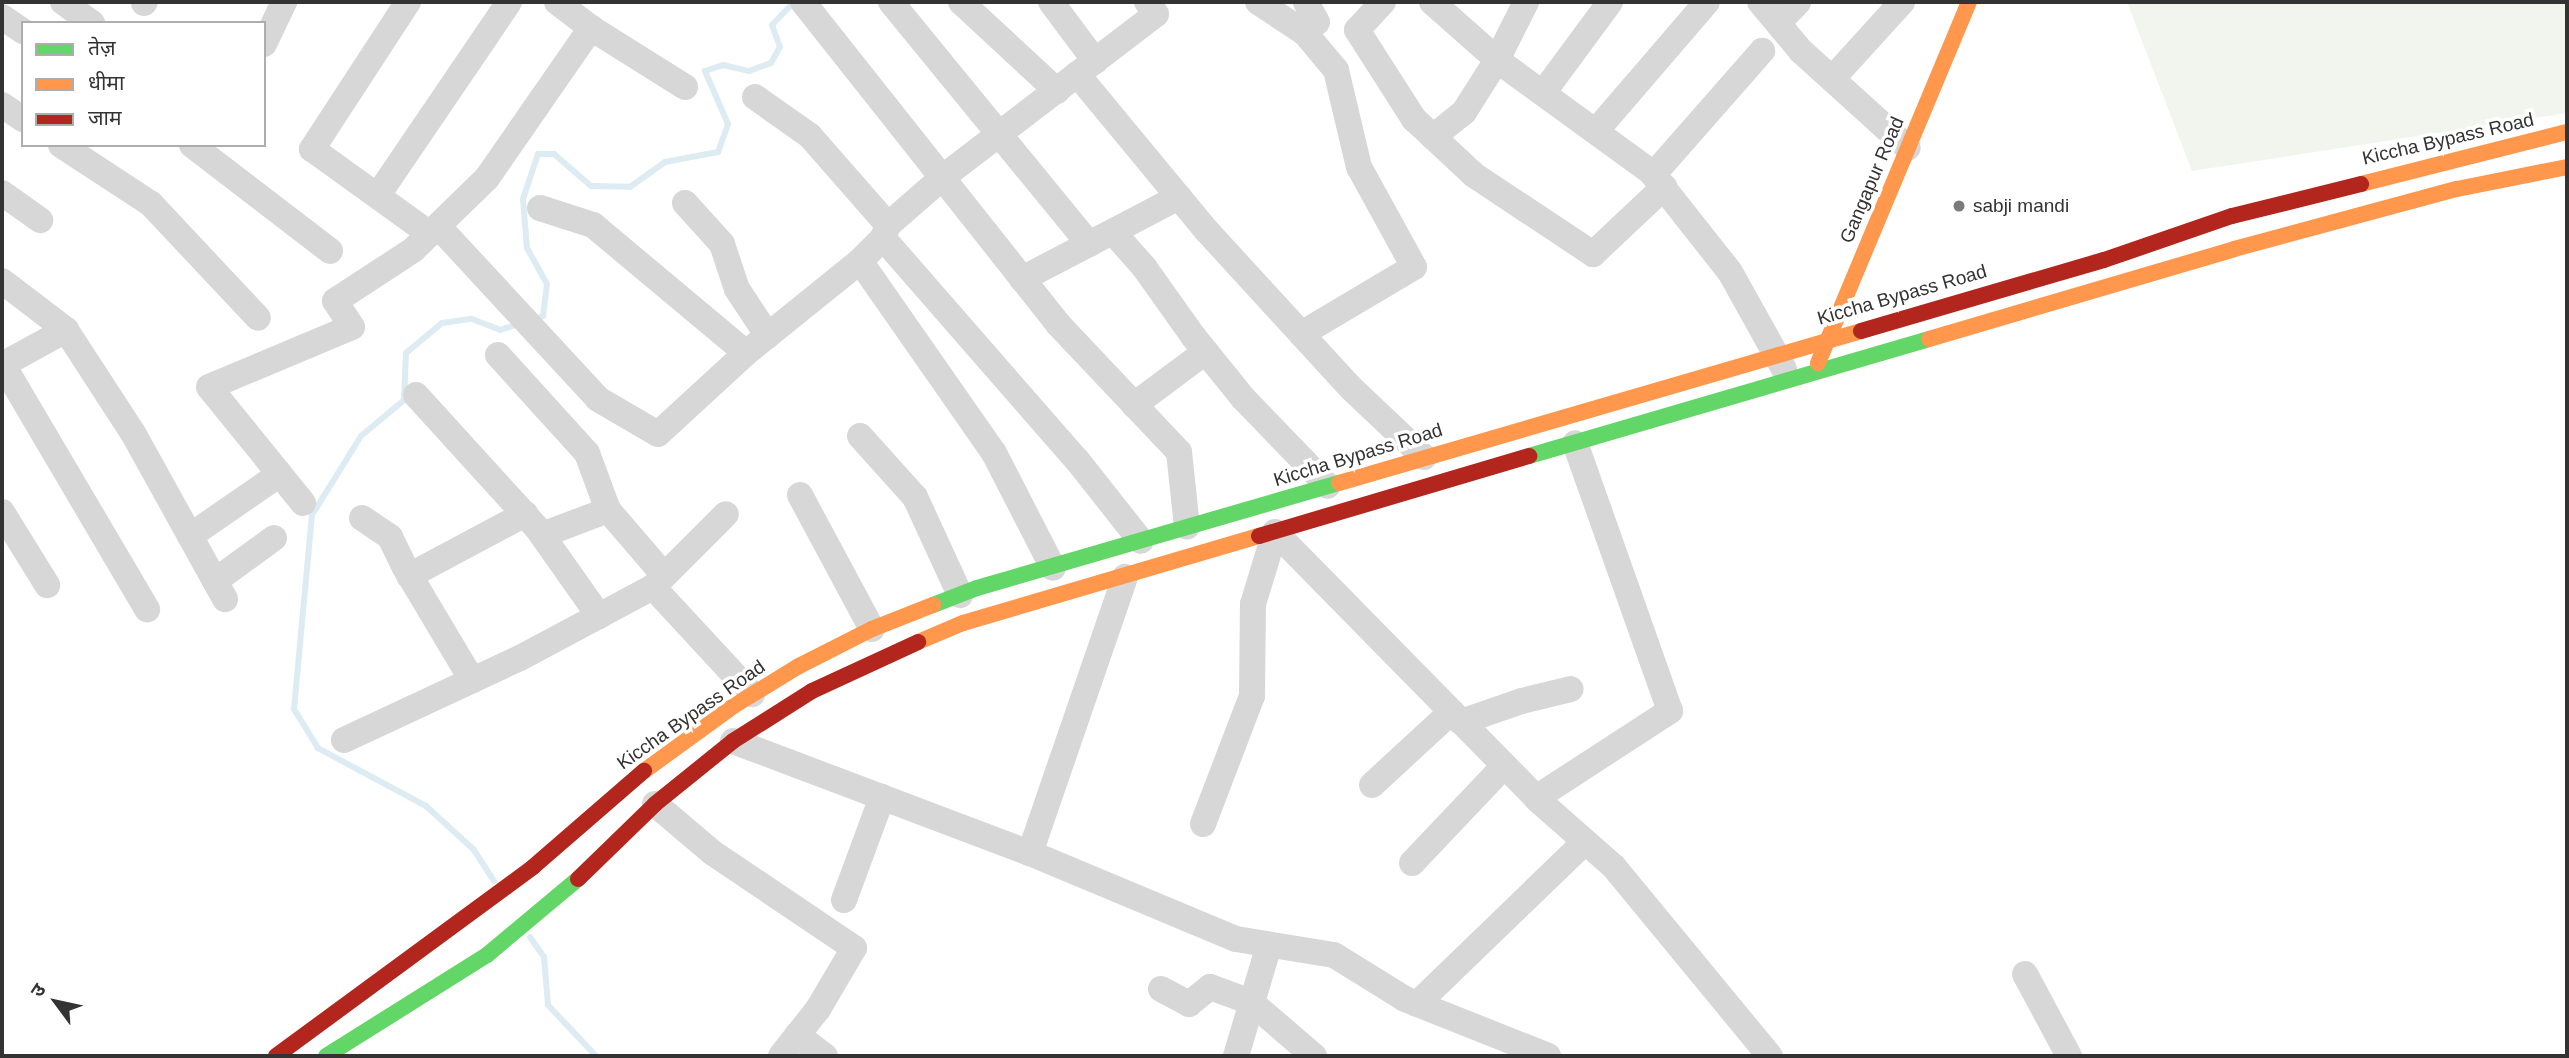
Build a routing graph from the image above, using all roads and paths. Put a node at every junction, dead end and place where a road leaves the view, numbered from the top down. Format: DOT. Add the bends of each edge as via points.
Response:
graph roads {
  1 [pos="64,2"];
  2 [pos="284,2"];
  3 [pos="408,2"];
  4 [pos="509,2"];
  5 [pos="557,2"];
  6 [pos="891,2"];
  7 [pos="961,2"];
  8 [pos="1051,2"];
  9 [pos="1147,2"];
  10 [pos="1258,2"];
  11 [pos="1306,2"];
  12 [pos="1382,2"];
  13 [pos="1432,2"];
  14 [pos="1526,2"];
  15 [pos="1610,2"];
  16 [pos="1706,2"];
  17 [pos="1760,2"];
  18 [pos="1798,2"];
  19 [pos="1902,2"];
  20 [pos="1969,2"];
  21 [pos="806,5"];
  22 [pos="2,17"];
  23 [pos="89,21"];
  24 [pos="1778,23"];
  25 [pos="591,28"];
  26 [pos="21,31"];
  27 [pos="1305,33"];
  28 [pos="266,40"];
  29 [pos="1762,51"];
  30 [pos="1497,60"];
  31 [pos="1086,68"];
  32 [pos="1832,79"];
  33 [pos="685,87"];
  34 [pos="1056,90"];
  35 [pos="1543,93"];
  36 [pos="755,97"];
  37 [pos="2,105"];
  38 [pos="21,118"];
  39 [pos="1595,131"];
  40 [pos="2567,132"];
  41 [pos="998,135"];
  42 [pos="1433,137"];
  43 [pos="64,147"];
  44 [pos="194,147"];
  45 [pos="1908,148"];
  46 [pos="2567,167"];
  47 [pos="943,177"];
  48 [pos="1659,181"];
  49 [pos="2,193"];
  50 [pos="378,195"];
  51 [pos="1179,197"];
  52 [pos="685,203"];
  53 [pos="540,208"];
  54 [pos="40,220"];
  55 [pos="434,230"];
  56 [pos="886,231"];
  57 [pos="1113,232"];
  58 [pos="1090,244"];
  59 [pos="330,251"];
  60 [pos="860,261"];
  61 [pos="1022,279"];
  62 [pos="2,281"];
  63 [pos="258,318"];
  64 [pos="1887,323"];
  65 [pos="66,330"];
  66 [pos="1301,334"];
  67 [pos="768,336"];
  68 [pos="1829,338"];
  69 [pos="1895,351"];
  70 [pos="1205,352"];
  71 [pos="746,353"];
  72 [pos="1776,353"];
  73 [pos="498,355"];
  74 [pos="2,364"];
  75 [pos="1733,366"];
  76 [pos="1801,377"];
  77 [pos="416,395"];
  78 [pos="1740,395"];
  79 [pos="1134,405"];
  80 [pos="860,436"];
  81 [pos="1575,443"];
  82 [pos="1424,457"];
  83 [pos="280,474"];
  84 [pos="1328,486"];
  85 [pos="1430,486"];
  86 [pos="800,495"];
  87 [pos="303,503"];
  88 [pos="1267,504"];
  89 [pos="608,510"];
  90 [pos="2,512"];
  91 [pos="525,514"];
  92 [pos="726,514"];
  93 [pos="362,518"];
  94 [pos="1187,527"];
  95 [pos="1275,532"];
  96 [pos="542,535"];
  97 [pos="190,536"];
  98 [pos="274,538"];
  99 [pos="1141,541"];
  100 [pos="1053,568"];
  101 [pos="409,576"];
  102 [pos="1125,577"];
  103 [pos="659,581"];
  104 [pos="47,585"];
  105 [pos="960,594"];
  106 [pos="147,609"];
  107 [pos="599,616"];
  108 [pos="865,633"];
  109 [pos="870,663"];
  110 [pos="472,680"];
  111 [pos="1571,690"];
  112 [pos="752,695"];
  113 [pos="1456,717"];
  114 [pos="344,740"];
  115 [pos="733,741"];
  116 [pos="1504,766"];
  117 [pos="1371,785"];
  118 [pos="881,797"];
  119 [pos="1536,798"];
  120 [pos="654,804"];
  121 [pos="1203,824"];
  122 [pos="1586,842"];
  123 [pos="1030,853"];
  124 [pos="1412,863"];
  125 [pos="845,900"];
  126 [pos="1269,945"];
  127 [pos="2025,974"];
  128 [pos="1161,989"];
  129 [pos="1251,1002"];
  130 [pos="1416,1004"];
  131 [pos="797,1035"];
  132 [pos="276,1056"];
  133 [pos="326,1056"];
  134 [pos="780,1056"];
  135 [pos="825,1056"];
  136 [pos="1236,1056"];
  137 [pos="1314,1056"];
  138 [pos="1548,1056"];
  139 [pos="1770,1056"];
  140 [pos="2069,1056"];
  1 -- 23 [label="street"];
  2 -- 28 [label="street"];
  3 -- 50 [label="street" via="312,149"];
  4 -- 50 [label="street"];
  5 -- 25 [label="street"];
  6 -- 41 [label="street"];
  7 -- 34 [label="street"];
  8 -- 31 [label="street"];
  9 -- 31 [label="street" via="1156,15"];
  10 -- 27 [label="street"];
  11 -- 27 [label="street" via="1317,22"];
  12 -- 42 [label="street" via="1357,30 1414,119"];
  13 -- 30 [label="street"];
  14 -- 30 [label="street"];
  15 -- 35 [label="street"];
  16 -- 39 [label="street"];
  17 -- 24 [label="street"];
  18 -- 24 [label="street"];
  19 -- 32 [label="street"];
  20 -- 45 [label="main road, Gangapur Road"];
  21 -- 47 [label="street"];
  22 -- 26 [label="street"];
  24 -- 32 [label="street"];
  25 -- 33 [label="street"];
  25 -- 55 [label="street" via="487,178"];
  27 -- 66 [label="street" via="1336,70 1359,167 1414,267"];
  29 -- 48 [label="street"];
  30 -- 35 [label="street"];
  30 -- 42 [label="street" via="1464,112"];
  31 -- 34 [label="street"];
  31 -- 51 [label="street"];
  32 -- 45 [label="street"];
  34 -- 41 [label="street"];
  35 -- 39 [label="street"];
  36 -- 56 [label="street" via="810,136"];
  37 -- 38 [label="street"];
  39 -- 48 [label="street"];
  40 -- 64 [label="main road, Kiccha Bypass Road" via="2232,216 2104,260"];
  41 -- 47 [label="street"];
  41 -- 58 [label="street"];
  42 -- 48 [label="street" via="1474,175 1593,254"];
  43 -- 63 [label="street" via="151,204"];
  44 -- 59 [label="street"];
  45 -- 68 [label="main road, Gangapur Road"];
  46 -- 69 [label="main road" via="2457,190 2260,242"];
  47 -- 56 [label="street"];
  47 -- 61 [label="street"];
  48 -- 72 [label="street" via="1730,272"];
  49 -- 54 [label="street"];
  50 -- 55 [label="street"];
  51 -- 57 [label="street"];
  51 -- 66 [label="street"];
  52 -- 67 [label="street" via="722,244 737,289"];
  53 -- 71 [label="street" via="593,225"];
  55 -- 71 [label="street" via="516,308 598,399 657,434"];
  55 -- 83 [label="street" via="413,250 335,301 352,327 209,387"];
  56 -- 60 [label="street"];
  56 -- 99 [label="street"];
  57 -- 58 [label="street"];
  57 -- 70 [label="street"];
  58 -- 61 [label="street"];
  60 -- 67 [label="street"];
  60 -- 100 [label="street" via="994,453"];
  61 -- 79 [label="street"];
  62 -- 65 [label="street"];
  64 -- 68 [label="main road, Kiccha Bypass Road"];
  64 -- 69 [label="main road"];
  65 -- 74 [label="street"];
  65 -- 97 [label="street" via="133,433"];
  66 -- 82 [label="street"];
  67 -- 71 [label="street"];
  68 -- 72 [label="main road, Kiccha Bypass Road"];
  68 -- 76 [label="main road, Gangapur Road"];
  69 -- 76 [label="main road"];
  70 -- 79 [label="street"];
  70 -- 84 [label="street"];
  72 -- 75 [label="main road, Kiccha Bypass Road"];
  72 -- 76 [label="street"];
  73 -- 89 [label="street" via="587,453"];
  74 -- 106 [label="street"];
  75 -- 78 [label="main road"];
  75 -- 82 [label="main road, Kiccha Bypass Road"];
  76 -- 78 [label="main road"];
  77 -- 91 [label="street"];
  78 -- 81 [label="main road"];
  79 -- 94 [label="street" via="1179,452"];
  80 -- 105 [label="street" via="915,497"];
  81 -- 85 [label="main road"];
  81 -- 119 [label="street" via="1670,711"];
  82 -- 84 [label="main road, Kiccha Bypass Road"];
  82 -- 85 [label="main road"];
  83 -- 87 [label="street"];
  83 -- 97 [label="street"];
  84 -- 88 [label="main road, Kiccha Bypass Road"];
  85 -- 95 [label="main road"];
  86 -- 108 [label="street"];
  88 -- 94 [label="main road, Kiccha Bypass Road"];
  88 -- 95 [label="main road"];
  89 -- 96 [label="street"];
  89 -- 103 [label="street"];
  90 -- 104 [label="street"];
  91 -- 96 [label="street"];
  91 -- 101 [label="street"];
  92 -- 103 [label="street"];
  93 -- 101 [label="street" via="390,537"];
  94 -- 99 [label="main road, Kiccha Bypass Road"];
  95 -- 102 [label="main road"];
  95 -- 113 [label="street"];
  95 -- 121 [label="street" via="1253,604 1252,695"];
  96 -- 107 [label="street"];
  97 -- 98 [label="street" via="220,590"];
  99 -- 100 [label="main road, Kiccha Bypass Road"];
  100 -- 105 [label="main road, Kiccha Bypass Road"];
  101 -- 110 [label="street"];
  102 -- 109 [label="main road" via="963,623"];
  102 -- 123 [label="street"];
  103 -- 107 [label="street"];
  103 -- 112 [label="street"];
  105 -- 108 [label="main road, Kiccha Bypass Road"];
  107 -- 110 [label="street"];
  108 -- 109 [label="main road"];
  108 -- 112 [label="main road, Kiccha Bypass Road"];
  109 -- 115 [label="main road" via="811,691"];
  110 -- 114 [label="street"];
  111 -- 113 [label="street"];
  112 -- 132 [label="main road, Kiccha Bypass Road" via="652,764 533,867"];
  113 -- 116 [label="street"];
  113 -- 117 [label="street"];
  115 -- 118 [label="street"];
  115 -- 120 [label="main road"];
  116 -- 119 [label="street"];
  116 -- 124 [label="street"];
  118 -- 123 [label="street"];
  118 -- 125 [label="street"];
  119 -- 122 [label="street"];
  120 -- 131 [label="street" via="713,853 854,948"];
  120 -- 133 [label="main road" via="557,900 487,955"];
  122 -- 130 [label="street"];
  122 -- 139 [label="street" via="1614,867"];
  123 -- 126 [label="street" via="1236,939"];
  126 -- 129 [label="street"];
  126 -- 130 [label="street" via="1334,955"];
  127 -- 140 [label="street"];
  128 -- 129 [label="street" via="1189,1004 1210,987"];
  129 -- 136 [label="street"];
  129 -- 137 [label="street"];
  130 -- 138 [label="street"];
  131 -- 134 [label="street"];
  131 -- 135 [label="street"];
}
